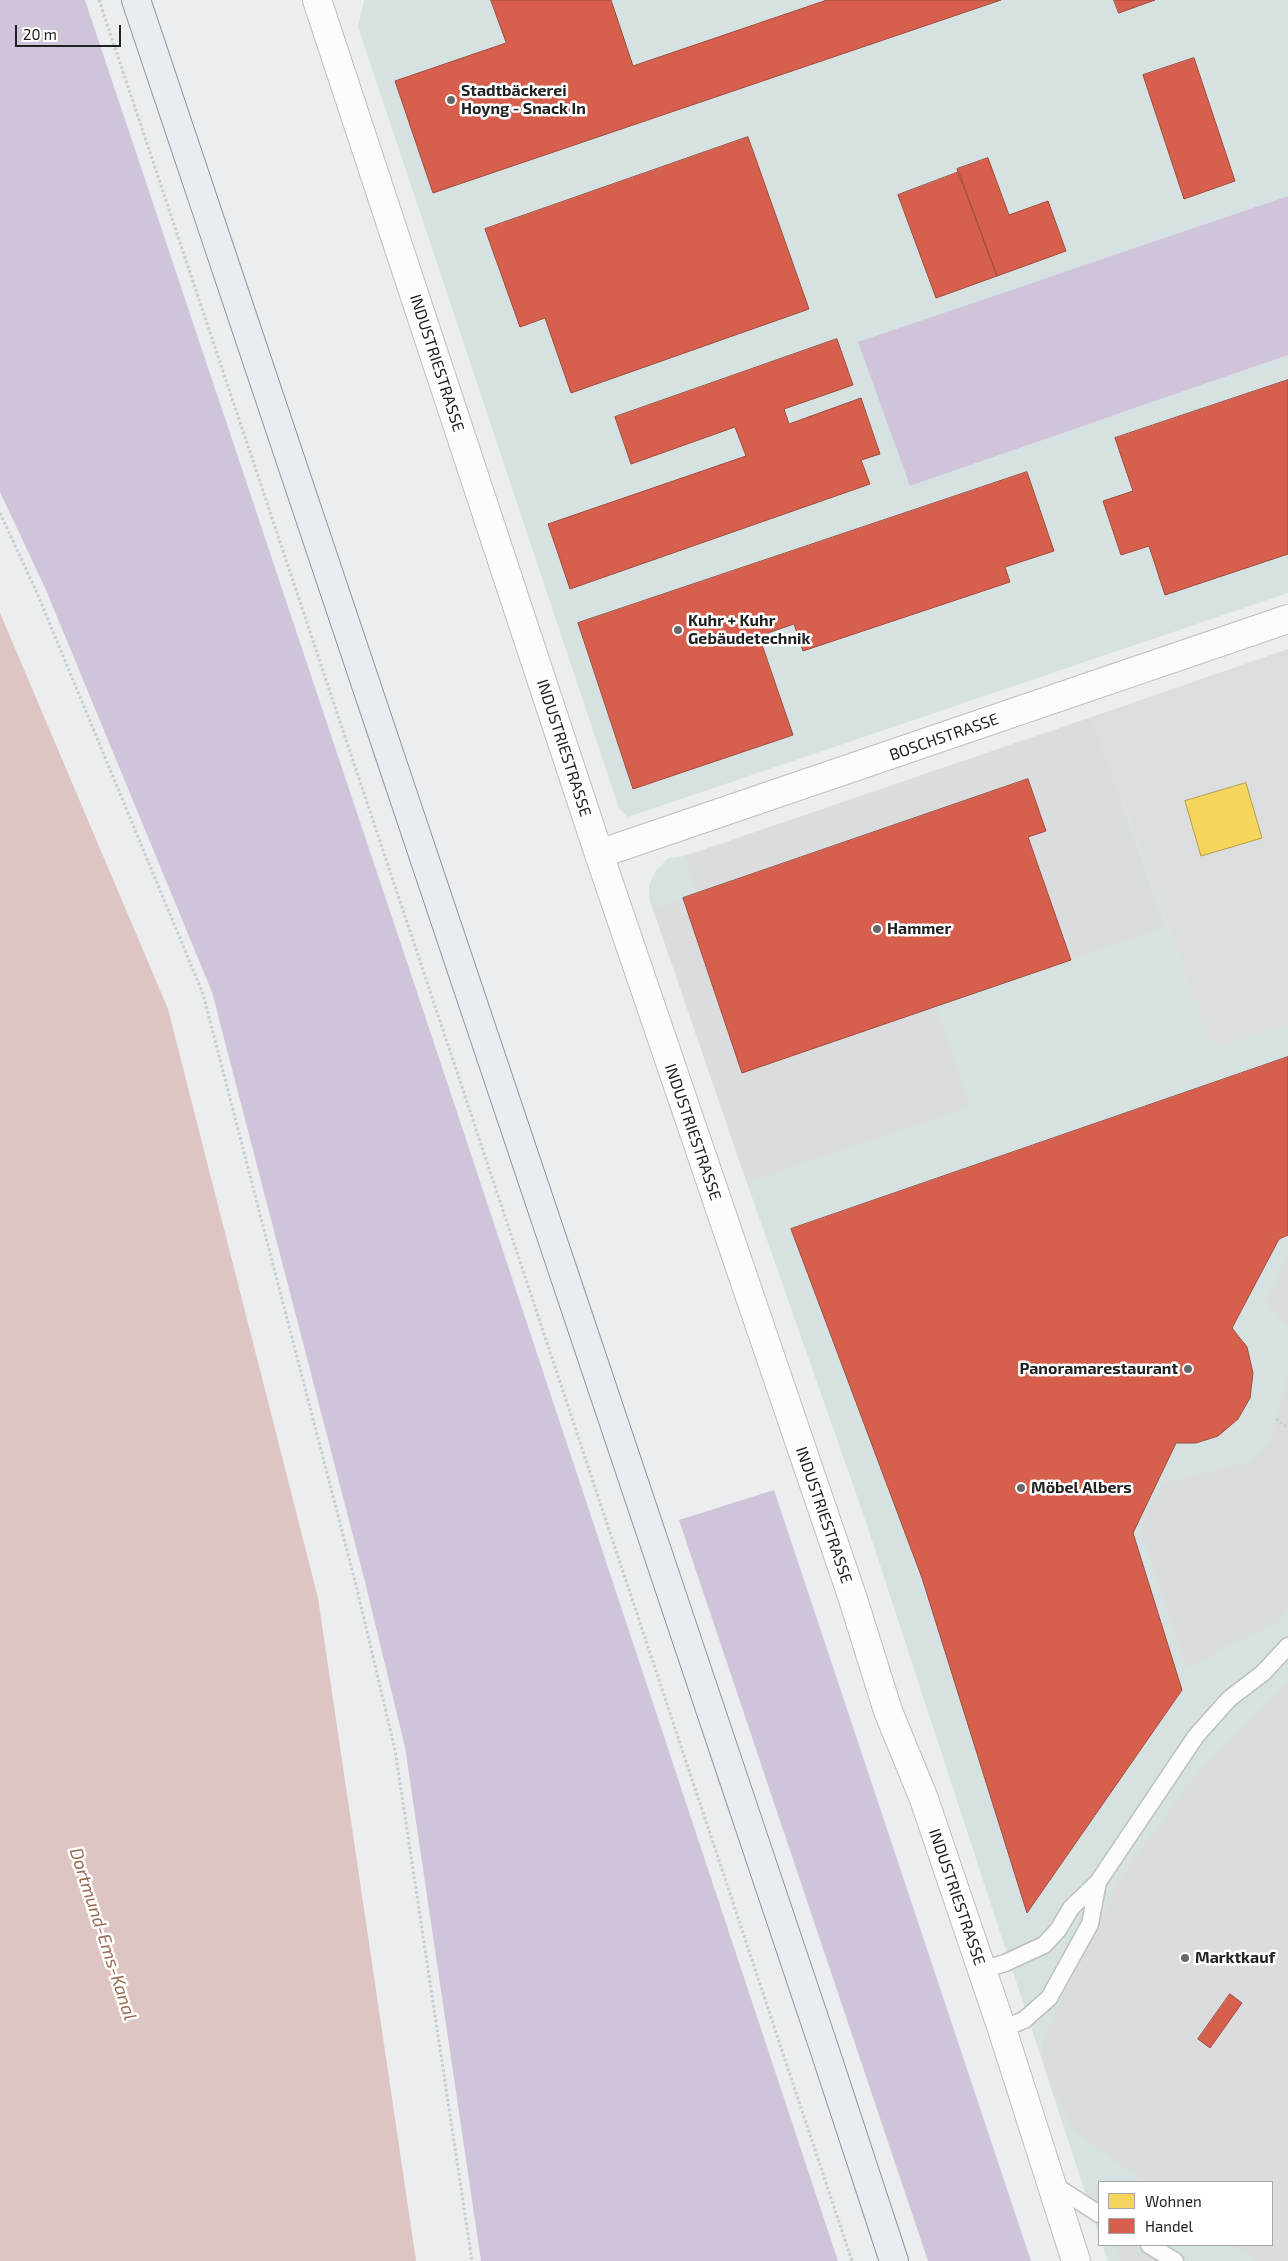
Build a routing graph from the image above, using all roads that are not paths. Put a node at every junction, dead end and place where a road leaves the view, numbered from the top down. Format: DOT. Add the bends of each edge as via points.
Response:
graph roads {
  1 [pos="136,0"];
  2 [pos="317,0"];
  3 [pos="1288,619"];
  4 [pos="599,854"];
  5 [pos="1288,1646"];
  6 [pos="1098,1882"];
  7 [pos="982,1970"];
  8 [pos="1002,2029"];
  9 [pos="1051,2183"];
  10 [pos="1098,2213"];
  11 [pos="1151,2246"];
  12 [pos="894,2261"];
  13 [pos="1076,2261"];
  14 [pos="1174,2261"];
  1 -- 12 [label="main road"];
  2 -- 4 [label="street, INDUSTRIESTRASSE"];
  3 -- 4 [label="street, BOSCHSTRASSE"];
  4 -- 7 [label="street, INDUSTRIESTRASSE" via="852,1596 888,1712 924,1799"];
  5 -- 6 [label="lane" via="1263,1673 1229,1699 1196,1736"];
  6 -- 7 [label="lane" via="1071,1908 1044,1945"];
  6 -- 8 [label="lane" via="1090,1924 1048,1998 1024,2020"];
  7 -- 8 [label="street, INDUSTRIESTRASSE"];
  8 -- 9 [label="street, INDUSTRIESTRASSE"];
  9 -- 10 [label="lane"];
  9 -- 13 [label="street, INDUSTRIESTRASSE"];
  11 -- 14 [label="lane"];
}
